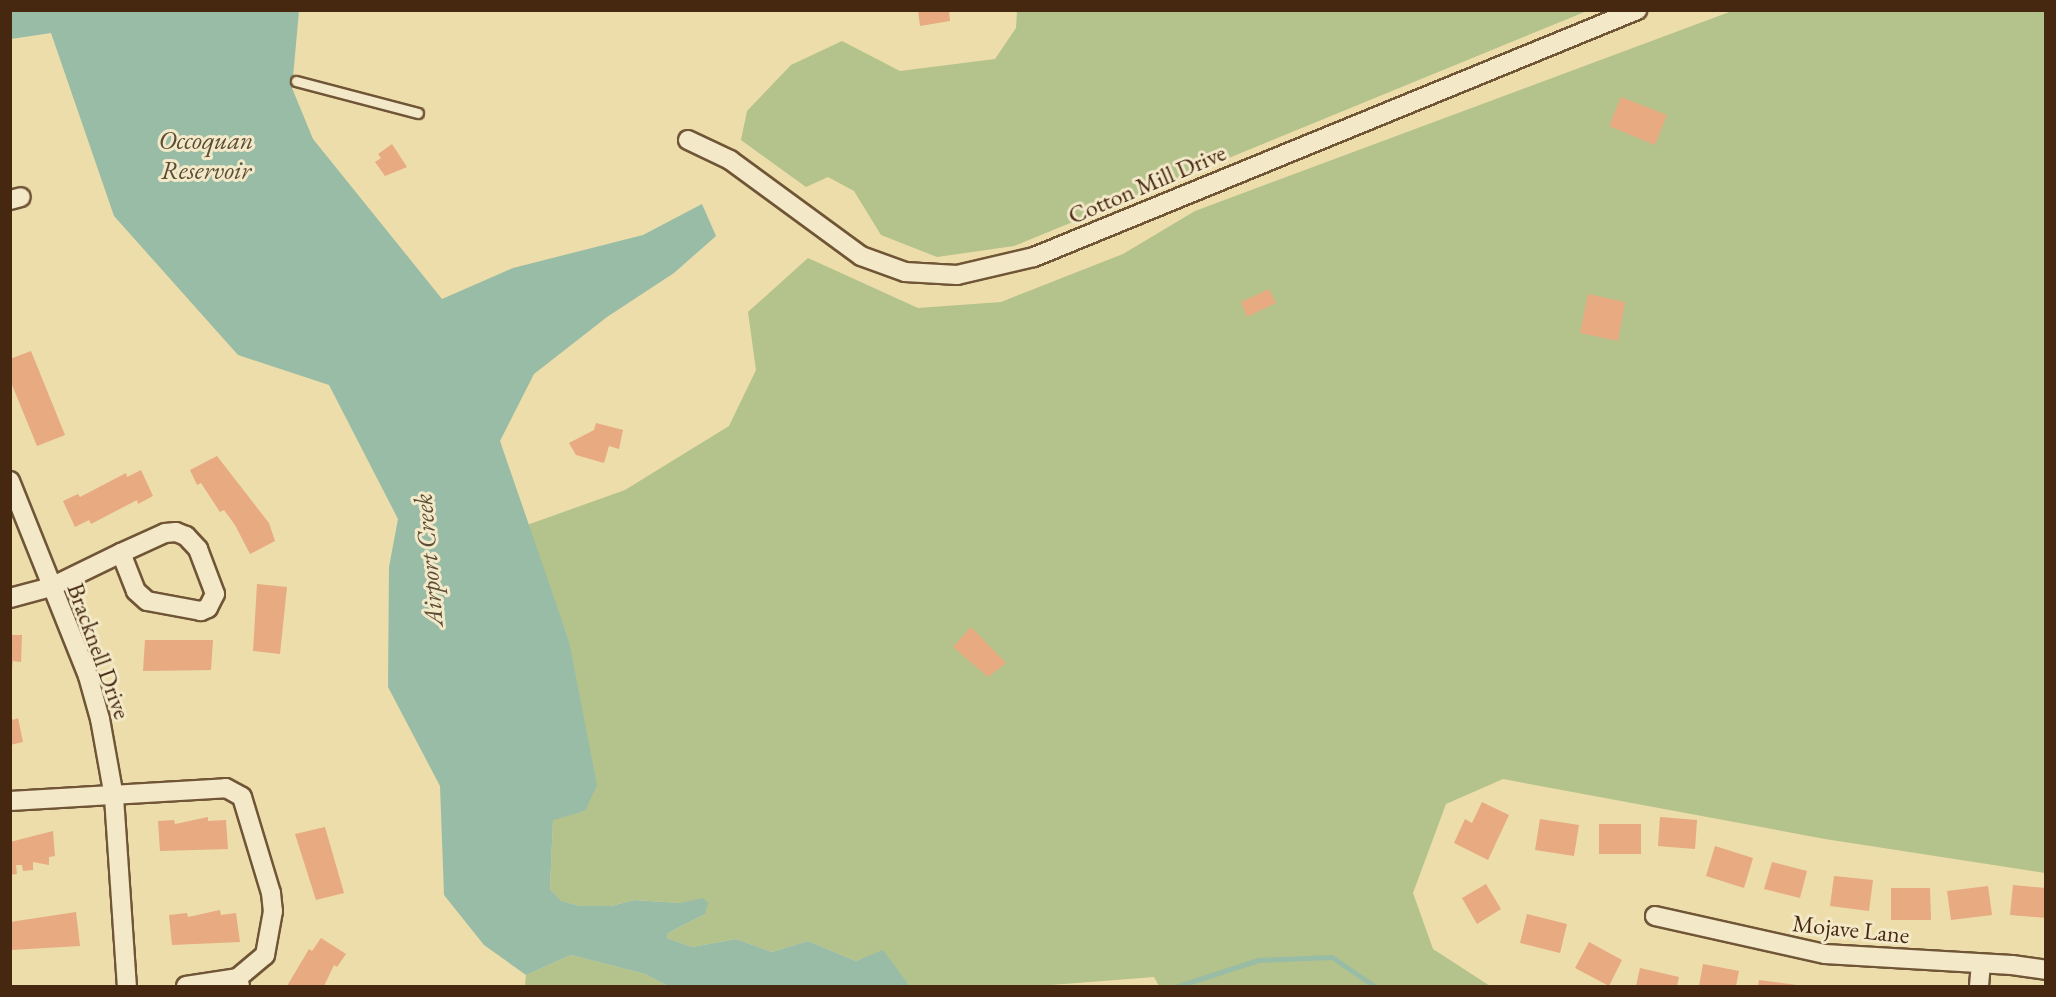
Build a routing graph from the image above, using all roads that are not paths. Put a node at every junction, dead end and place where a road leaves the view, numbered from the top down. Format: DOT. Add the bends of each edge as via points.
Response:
graph roads {
  1 [pos="1637,10"];
  2 [pos="296,81"];
  3 [pos="418,113"];
  4 [pos="688,140"];
  5 [pos="10,481"];
  6 [pos="121,553"];
  7 [pos="51,587"];
  8 [pos="10,598"];
  9 [pos="114,797"];
  10 [pos="10,801"];
  11 [pos="1655,916"];
  12 [pos="1981,965"];
  13 [pos="2046,970"];
  14 [pos="239,982"];
  15 [pos="127,986"];
  16 [pos="120,987"];
  17 [pos="186,987"];
  18 [pos="1979,987"];
  1 -- 4 [label="street, Cotton Mill Drive" via="1034,257 957,275 905,272 861,256 730,160"];
  2 -- 3 [label="lane"];
  5 -- 7 [label="street, Bracknell Drive"];
  6 -- 6 [label="street" via="165,533 186,536 198,549 215,594 213,602 201,611 147,602 136,591"];
  6 -- 7 [label="street"];
  7 -- 8 [label="street"];
  7 -- 9 [label="street, Bracknell Drive" via="88,676"];
  9 -- 10 [label="street"];
  9 -- 14 [label="street" via="226,788 246,802 273,910 265,955"];
  9 -- 15 [label="street, Bracknell Drive"];
  11 -- 12 [label="street, Mojave Lane" via="1825,954"];
  12 -- 13 [label="street, Mojave Lane"];
  12 -- 18 [label="street"];
  14 -- 17 [label="street"];
  15 -- 16 [label="street"];
}
